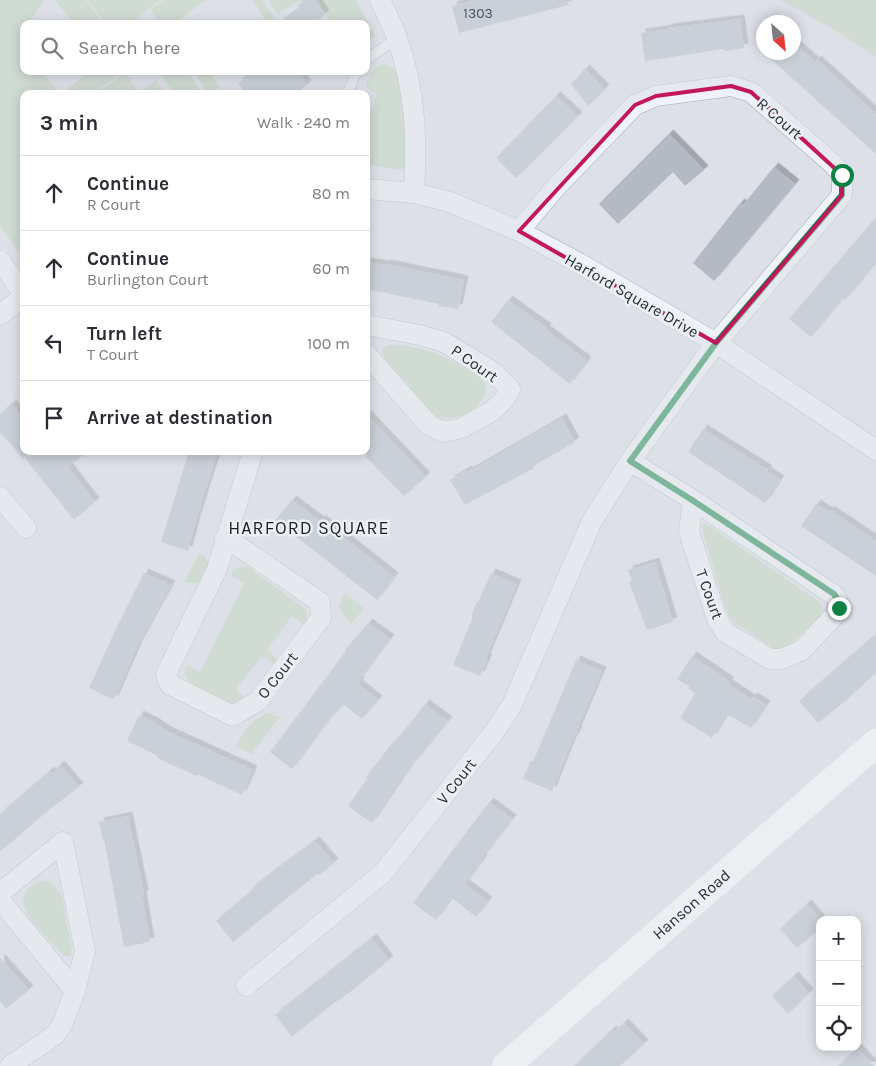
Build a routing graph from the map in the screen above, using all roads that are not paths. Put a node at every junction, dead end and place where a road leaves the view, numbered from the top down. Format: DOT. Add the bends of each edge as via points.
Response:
graph roads {
  1 [pos="380,0"];
  2 [pos="397,38"];
  3 [pos="370,57"];
  4 [pos="355,75"];
  5 [pos="349,90"];
  6 [pos="370,189"];
  7 [pos="414,193"];
  8 [pos="519,232"];
  9 [pos="0,261"];
  10 [pos="20,294"];
  11 [pos="20,301"];
  12 [pos="0,315"];
  13 [pos="370,326"];
  14 [pos="716,343"];
  15 [pos="370,359"];
  16 [pos="876,450"];
  17 [pos="252,455"];
  18 [pos="630,461"];
  19 [pos="0,496"];
  20 [pos="692,500"];
  21 [pos="26,528"];
  22 [pos="225,539"];
  23 [pos="876,743"];
  24 [pos="0,893"];
  25 [pos="0,900"];
  26 [pos="246,986"];
  27 [pos="75,991"];
  28 [pos="10,1066"];
  29 [pos="506,1066"];
  1 -- 2 [label="street"];
  2 -- 3 [label="lane"];
  2 -- 7 [label="street" via="416,126"];
  4 -- 5 [label="lane"];
  6 -- 7 [label="street, Harford Square Drive"];
  7 -- 8 [label="street, Harford Square Drive" via="450,202"];
  8 -- 14 [label="street, Harford Square Drive"];
  8 -- 14 [label="street, R Court" via="557,186 635,105 656,96 730,86 750,92 834,165 842,175 842,195"];
  9 -- 10 [label="street"];
  11 -- 12 [label="street"];
  13 -- 15 [label="street, P Court" via="444,342 493,372 510,389 492,411 462,428 443,432 429,425"];
  14 -- 16 [label="street, Harford Square Drive"];
  14 -- 18 [label="street, R Court"];
  17 -- 22 [label="street, O Court"];
  18 -- 20 [label="street, T Court"];
  18 -- 26 [label="street, V Court" via="592,521 512,704 495,731 383,873"];
  19 -- 21 [label="street"];
  20 -- 20 [label="street, T Court" via="689,532 717,619 726,632 770,659 781,659 801,651 835,615 839,608 834,594"];
  22 -- 22 [label="street, O Court" via="217,569 166,674 170,684 233,716 258,701 321,618 320,602"];
  23 -- 29 [label="street, Hanson Road"];
  24 -- 27 [label="street" via="63,842 85,951"];
  25 -- 27 [label="street"];
  27 -- 28 [label="street" via="55,1036"];
}
